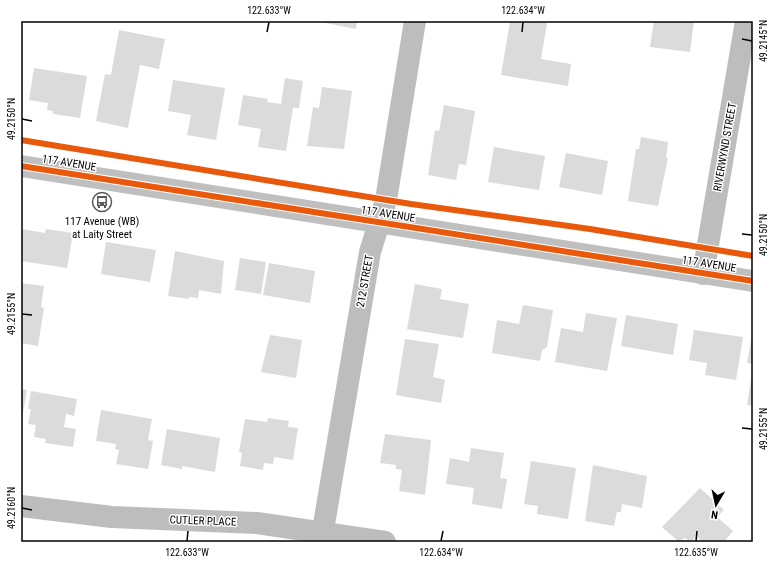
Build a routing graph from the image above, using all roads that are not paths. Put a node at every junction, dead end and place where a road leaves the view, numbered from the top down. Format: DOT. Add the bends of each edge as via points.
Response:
graph roads {
  1 [pos="415,21"];
  2 [pos="746,21"];
  3 [pos="21,166"];
  4 [pos="378,223"];
  5 [pos="703,274"];
  6 [pos="753,281"];
  7 [pos="21,506"];
  8 [pos="321,537"];
  9 [pos="385,542"];
  1 -- 4 [label="street, 212 STREET" via="386,200"];
  2 -- 5 [label="street, RIVERWYND STREET"];
  3 -- 4 [label="street, 117 AVENUE"];
  4 -- 5 [label="street, 117 AVENUE"];
  4 -- 8 [label="street, 212 STREET" via="370,252"];
  5 -- 6 [label="street, 117 AVENUE"];
  7 -- 8 [label="street, CUTLER PLACE" via="112,517 257,523"];
  8 -- 9 [label="street, CUTLER PLACE"];
}
